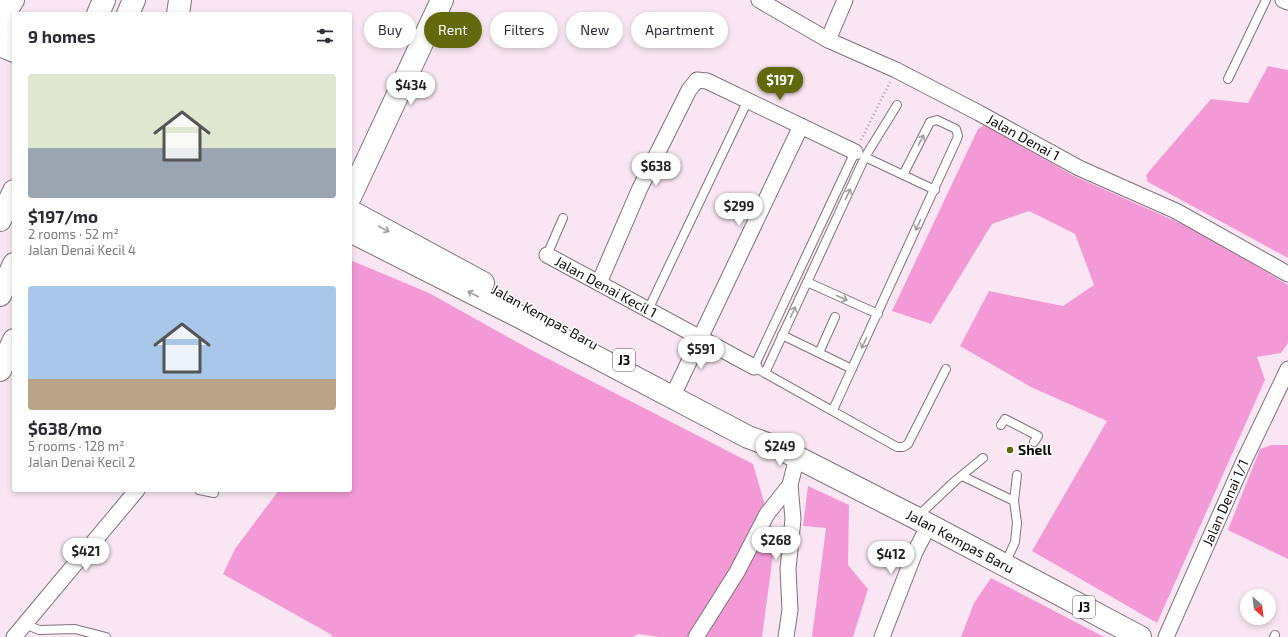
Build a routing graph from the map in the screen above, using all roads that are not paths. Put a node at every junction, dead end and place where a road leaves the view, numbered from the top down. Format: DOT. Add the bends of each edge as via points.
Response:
graph roads {
  1 [pos="12,0"];
  2 [pos="104,0"];
  3 [pos="134,0"];
  4 [pos="180,0"];
  5 [pos="442,0"];
  6 [pos="759,0"];
  7 [pos="846,0"];
  8 [pos="1266,0"];
  9 [pos="1283,0"];
  10 [pos="1288,2"];
  11 [pos="99,12"];
  12 [pos="129,12"];
  13 [pos="178,12"];
  14 [pos="0,21"];
  15 [pos="12,28"];
  16 [pos="828,40"];
  17 [pos="0,45"];
  18 [pos="12,50"];
  19 [pos="1228,79"];
  20 [pos="748,100"];
  21 [pos="897,105"];
  22 [pos="801,126"];
  23 [pos="860,154"];
  24 [pos="903,175"];
  25 [pos="935,190"];
  26 [pos="352,193"];
  27 [pos="12,195"];
  28 [pos="352,212"];
  29 [pos="563,218"];
  30 [pos="0,220"];
  31 [pos="352,232"];
  32 [pos="547,255"];
  33 [pos="12,268"];
  34 [pos="1288,274"];
  35 [pos="807,282"];
  36 [pos="599,283"];
  37 [pos="0,295"];
  38 [pos="648,310"];
  39 [pos="878,314"];
  40 [pos="835,317"];
  41 [pos="782,335"];
  42 [pos="701,339"];
  43 [pos="12,344"];
  44 [pos="819,353"];
  45 [pos="852,369"];
  46 [pos="946,369"];
  47 [pos="0,370"];
  48 [pos="759,370"];
  49 [pos="1288,370"];
  50 [pos="676,389"];
  51 [pos="833,410"];
  52 [pos="1001,425"];
  53 [pos="1034,442"];
  54 [pos="789,453"];
  55 [pos="983,458"];
  56 [pos="1018,475"];
  57 [pos="962,476"];
  58 [pos="790,485"];
  59 [pos="135,492"];
  60 [pos="209,492"];
  61 [pos="214,493"];
  62 [pos="1014,501"];
  63 [pos="923,521"];
  64 [pos="1005,565"];
  65 [pos="18,633"];
  66 [pos="106,637"];
  67 [pos="696,637"];
  68 [pos="786,637"];
  69 [pos="882,637"];
  70 [pos="1140,637"];
  71 [pos="1166,637"];
  1 -- 14 [label="main road"];
  2 -- 11 [label="main road"];
  3 -- 12 [label="main road"];
  4 -- 13 [label="main road"];
  5 -- 26 [label="main road"];
  6 -- 16 [label="street, Jalan Denai 1"];
  7 -- 16 [label="street"];
  8 -- 19 [label="lane"];
  9 -- 10 [label="street"];
  14 -- 15 [label="main road"];
  16 -- 34 [label="street, Jalan Denai 1" via="896,70 1079,168 1176,210"];
  17 -- 18 [label="main road"];
  20 -- 22 [label="street"];
  20 -- 36 [label="street" via="707,81 697,80 689,90 640,188"];
  20 -- 38 [label="lane"];
  21 -- 23 [label="lane"];
  22 -- 23 [label="street"];
  22 -- 42 [label="street"];
  23 -- 24 [label="lane"];
  35 -- 23 [label="lane, one-way"];
  23 -- 48 [label="lane"];
  24 -- 25 [label="lane"];
  24 -- 25 [label="lane, one-way" via="930,122 937,120 947,124 956,129 958,136"];
  25 -- 39 [label="lane, one-way"];
  27 -- 30 [label="main road"];
  28 -- 50 [label="main road, Jalan Kempas Baru / J3, one-way"];
  29 -- 32 [label="lane"];
  54 -- 31 [label="main road, Jalan Kempas Baru / J3, one-way" via="748,437"];
  32 -- 36 [label="street, Jalan Denai Kecil 1"];
  33 -- 37 [label="main road"];
  35 -- 39 [label="lane, one-way"];
  41 -- 35 [label="lane, one-way"];
  36 -- 38 [label="street, Jalan Denai Kecil 1"];
  38 -- 42 [label="street, Jalan Denai Kecil 1"];
  39 -- 45 [label="lane, one-way"];
  40 -- 44 [label="lane"];
  41 -- 44 [label="lane"];
  41 -- 48 [label="lane"];
  42 -- 48 [label="street, Jalan Denai Kecil 1"];
  42 -- 50 [label="street"];
  43 -- 47 [label="main road"];
  44 -- 45 [label="lane"];
  45 -- 51 [label="lane"];
  46 -- 51 [label="lane, Jalan Denai Kecil 1" via="908,444 903,447 897,447"];
  48 -- 51 [label="lane, Jalan Denai Kecil 1"];
  49 -- 71 [label="street, Jalan Denai 1/1" via="1243,462"];
  50 -- 54 [label="main road, Jalan Kempas Baru / J3" via="753,428"];
  52 -- 53 [label="lane" via="1005,419 1038,436"];
  54 -- 58 [label="street"];
  54 -- 63 [label="main road, Jalan Kempas Baru / J3"];
  55 -- 57 [label="lane"];
  56 -- 62 [label="lane"];
  57 -- 62 [label="lane"];
  57 -- 63 [label="lane"];
  58 -- 67 [label="street" via="767,514 737,572"];
  58 -- 68 [label="street" via="793,519 788,569 790,610"];
  59 -- 65 [label="street"];
  60 -- 61 [label="lane"];
  62 -- 64 [label="lane" via="1017,523 1015,542"];
  63 -- 64 [label="main road, Jalan Kempas Baru / J3"];
  63 -- 69 [label="street" via="915,552"];
  64 -- 70 [label="main road, Jalan Kempas Baru / J3"];
  65 -- 66 [label="lane" via="75,629"];
}
